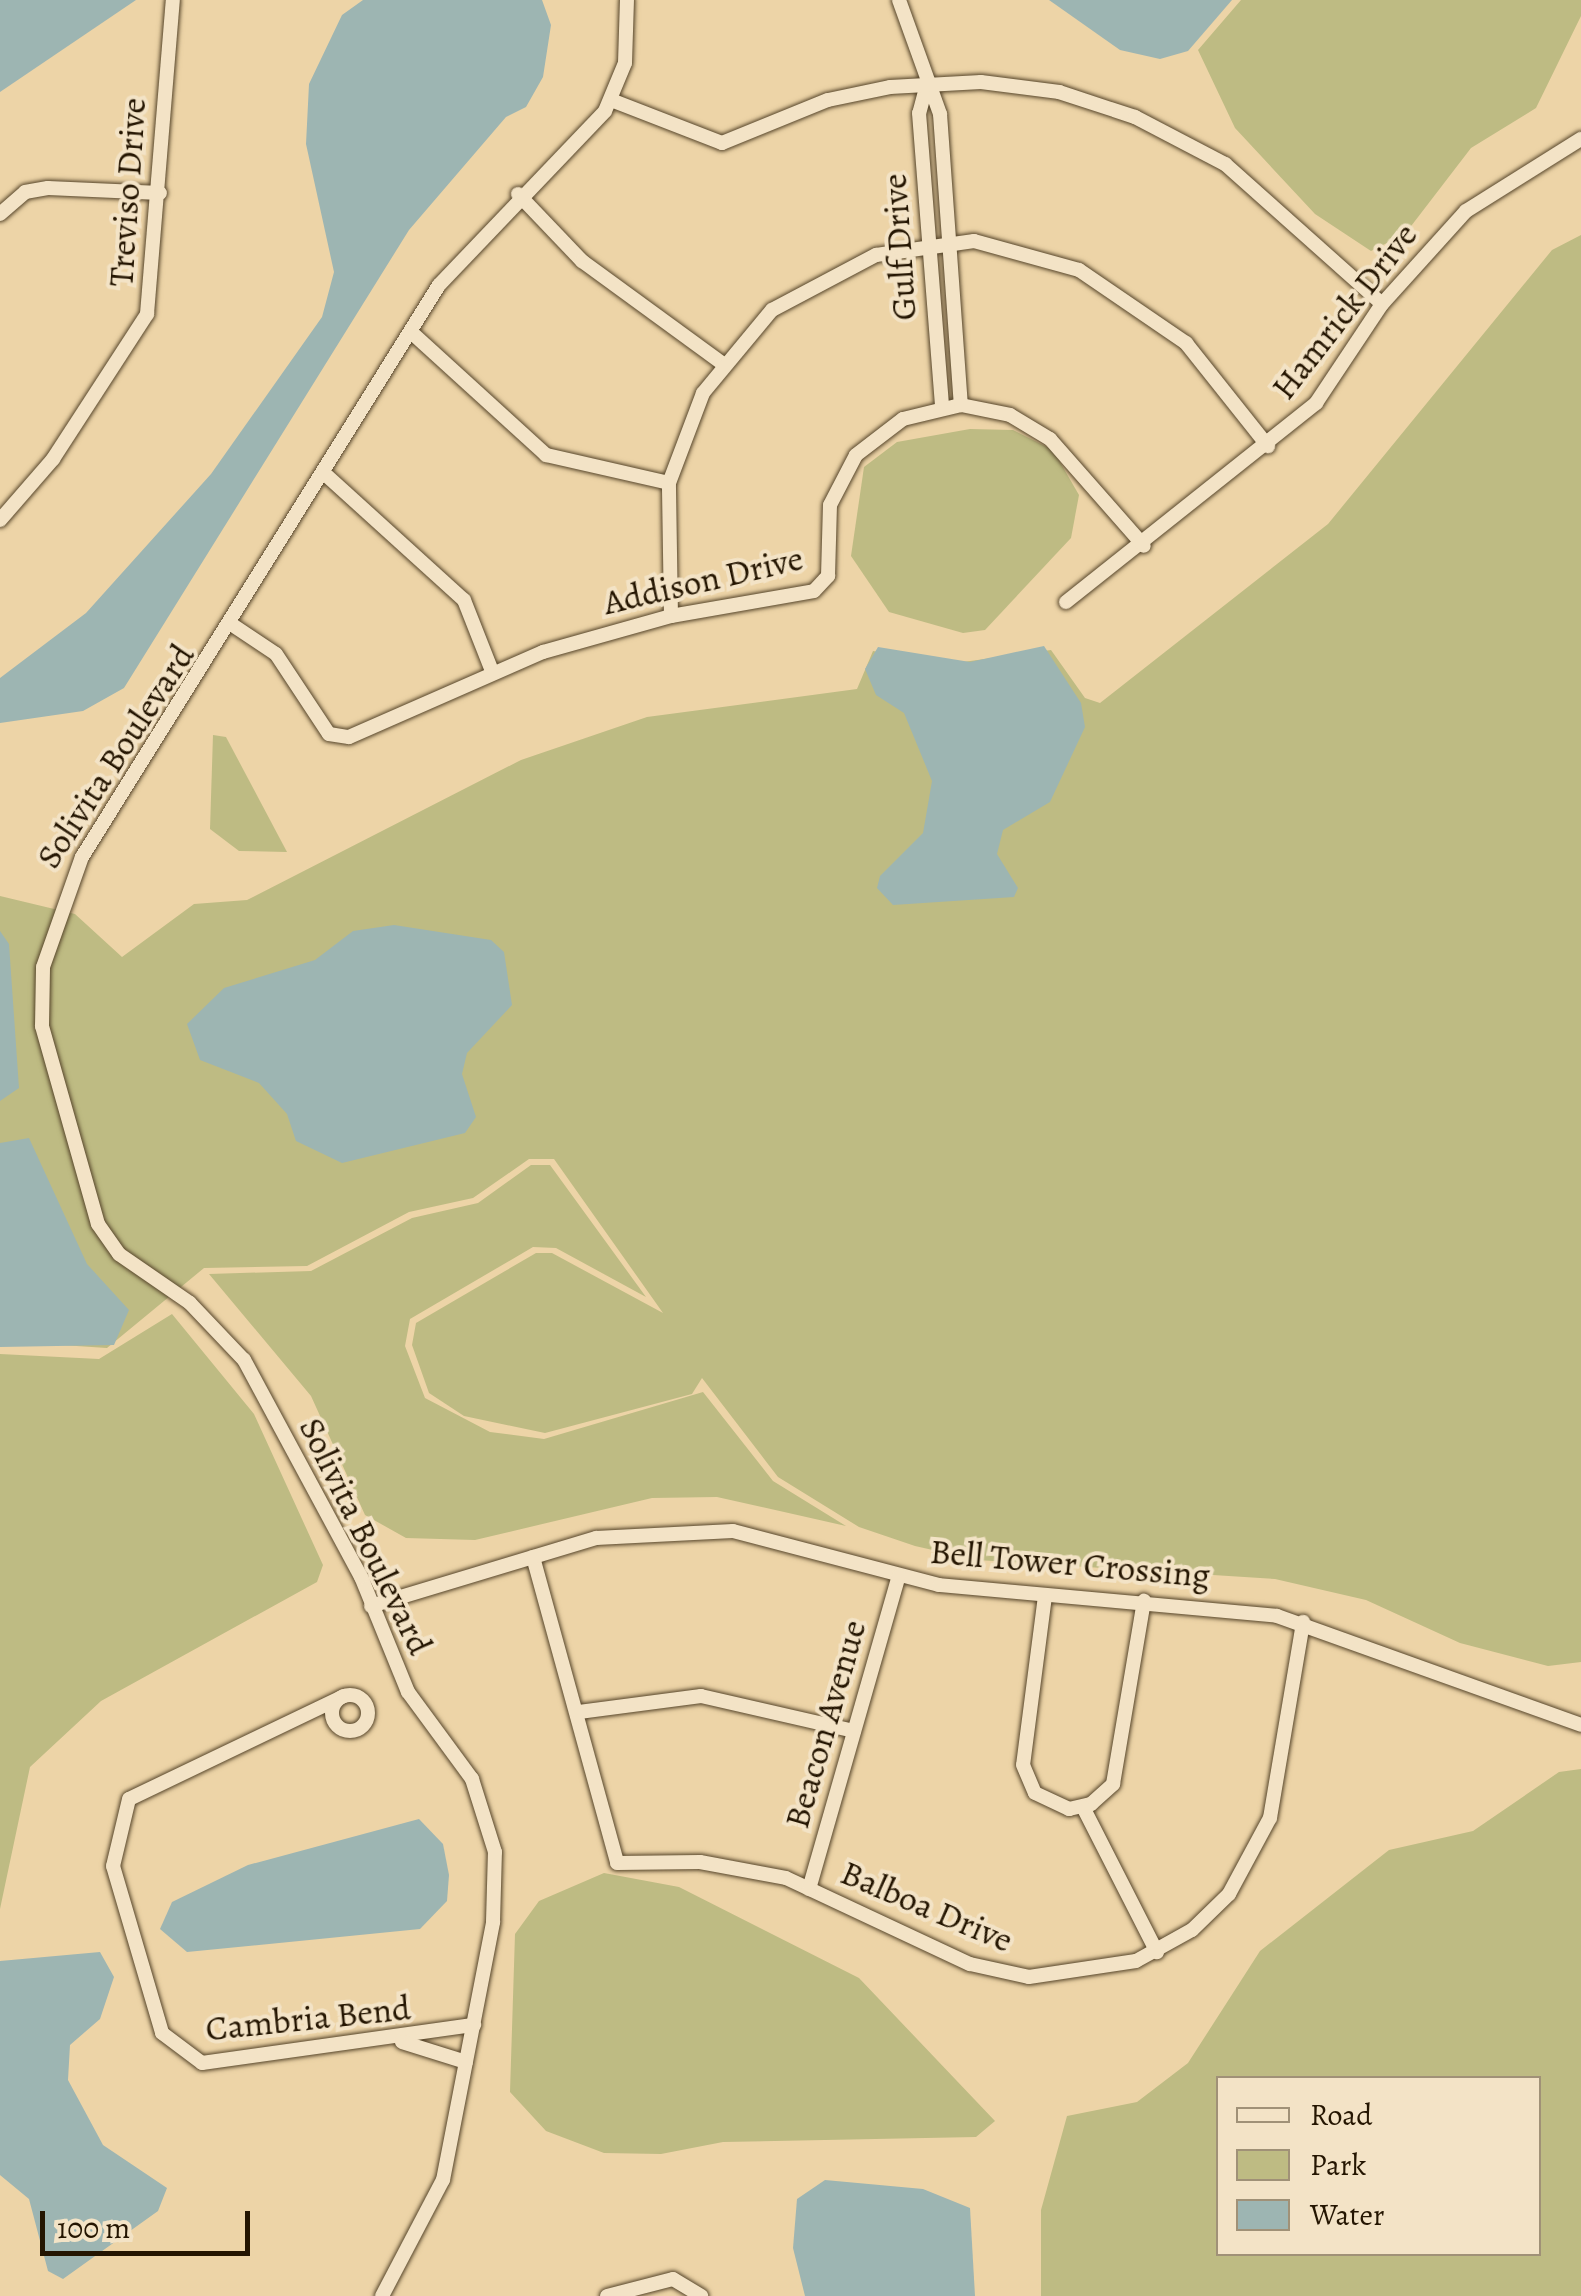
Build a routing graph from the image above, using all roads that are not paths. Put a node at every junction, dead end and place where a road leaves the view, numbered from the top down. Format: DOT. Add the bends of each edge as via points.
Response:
graph roads {
  1 [pos="173,0"];
  2 [pos="899,0"];
  3 [pos="632,1"];
  4 [pos="928,83"];
  5 [pos="611,100"];
  6 [pos="1581,139"];
  7 [pos="160,192"];
  8 [pos="518,194"];
  9 [pos="0,214"];
  10 [pos="948,241"];
  11 [pos="928,243"];
  12 [pos="1382,304"];
  13 [pos="411,332"];
  14 [pos="722,364"];
  15 [pos="961,405"];
  16 [pos="942,408"];
  17 [pos="1268,446"];
  18 [pos="326,475"];
  19 [pos="669,483"];
  20 [pos="0,520"];
  21 [pos="1144,546"];
  22 [pos="1066,602"];
  23 [pos="671,616"];
  24 [pos="234,626"];
  25 [pos="492,671"];
  26 [pos="533,1557"];
  27 [pos="899,1576"];
  28 [pos="1045,1596"];
  29 [pos="1144,1601"];
  30 [pos="372,1606"];
  31 [pos="1303,1622"];
  32 [pos="344,1696"];
  33 [pos="579,1712"];
  34 [pos="1581,1724"];
  35 [pos="854,1731"];
  36 [pos="1083,1807"];
  37 [pos="809,1889"];
  38 [pos="1157,1952"];
  39 [pos="474,2026"];
  40 [pos="401,2042"];
  41 [pos="466,2062"];
  42 [pos="382,2296"];
  43 [pos="607,2296"];
  44 [pos="701,2296"];
  1 -- 7 [label="street, Treviso Drive"];
  2 -- 4 [label="street, Gulf Drive"];
  3 -- 5 [label="street, Solivita Boulevard" via="628,46"];
  4 -- 5 [label="street" via="828,100 722,143"];
  4 -- 10 [label="street, Gulf Drive" via="940,114"];
  4 -- 11 [label="street, Gulf Drive" via="919,113"];
  4 -- 12 [label="street" via="1033,87 1174,134 1272,200"];
  5 -- 8 [label="street, Solivita Boulevard" via="584,138"];
  6 -- 12 [label="street, Hamrick Drive" via="1466,212"];
  7 -- 9 [label="street" via="48,188 25,192"];
  7 -- 20 [label="street, Treviso Drive" via="147,314 54,460"];
  8 -- 13 [label="street, Solivita Boulevard" via="462,253"];
  8 -- 14 [label="street" via="582,261"];
  10 -- 11 [label="street"];
  10 -- 15 [label="street, Gulf Drive"];
  10 -- 17 [label="street" via="1049,258 1135,302 1186,342"];
  11 -- 14 [label="street" via="804,287"];
  11 -- 16 [label="street, Gulf Drive"];
  12 -- 17 [label="street, Hamrick Drive" via="1331,384"];
  13 -- 18 [label="street, Solivita Boulevard"];
  13 -- 19 [label="street" via="554,460"];
  14 -- 19 [label="street"];
  15 -- 16 [label="street, Addison Drive"];
  15 -- 21 [label="street, Addison Drive" via="1010,415 1050,439"];
  16 -- 23 [label="street, Addison Drive" via="890,426 847,467 830,505 820,588"];
  17 -- 21 [label="street, Hamrick Drive"];
  18 -- 24 [label="street, Solivita Boulevard"];
  18 -- 25 [label="street" via="464,600"];
  19 -- 23 [label="street"];
  21 -- 22 [label="street, Hamrick Drive"];
  23 -- 25 [label="street, Addison Drive"];
  24 -- 25 [label="street, Addison Drive" via="276,654 335,737"];
  24 -- 30 [label="street, Solivita Boulevard" via="72,874 46,948 42,1026 98,1224 119,1254 190,1303 244,1360"];
  26 -- 27 [label="street, Bell Tower Crossing" via="596,1538 699,1529 814,1546"];
  26 -- 30 [label="street, Bell Tower Crossing"];
  26 -- 33 [label="street, Balboa Drive"];
  27 -- 28 [label="street, Bell Tower Crossing"];
  27 -- 35 [label="street, Beacon Avenue"];
  28 -- 29 [label="street, Bell Tower Crossing"];
  28 -- 36 [label="street" via="1022,1765 1040,1798"];
  29 -- 31 [label="street, Bell Tower Crossing"];
  29 -- 36 [label="street" via="1119,1769 1109,1790"];
  30 -- 39 [label="street, Solivita Boulevard" via="408,1692 472,1780 496,1852 498,1892"];
  31 -- 34 [label="street, Bell Tower Crossing"];
  31 -- 38 [label="street, Balboa Drive" via="1275,1801 1258,1850 1218,1907"];
  32 -- 40 [label="street, Cambria Bend" via="129,1799 113,1866 174,2051 202,2063 306,2044"];
  33 -- 35 [label="street" via="701,1696"];
  33 -- 37 [label="street, Balboa Drive" via="617,1863 729,1865"];
  35 -- 37 [label="street, Beacon Avenue"];
  36 -- 38 [label="street"];
  37 -- 38 [label="street, Balboa Drive" via="999,1972 1076,1976"];
  39 -- 40 [label="street, Cambria Bend"];
  39 -- 41 [label="street, Solivita Boulevard"];
  40 -- 41 [label="street"];
  41 -- 42 [label="street, Solivita Boulevard" via="434,2208"];
  43 -- 44 [label="street" via="673,2279"];
}
